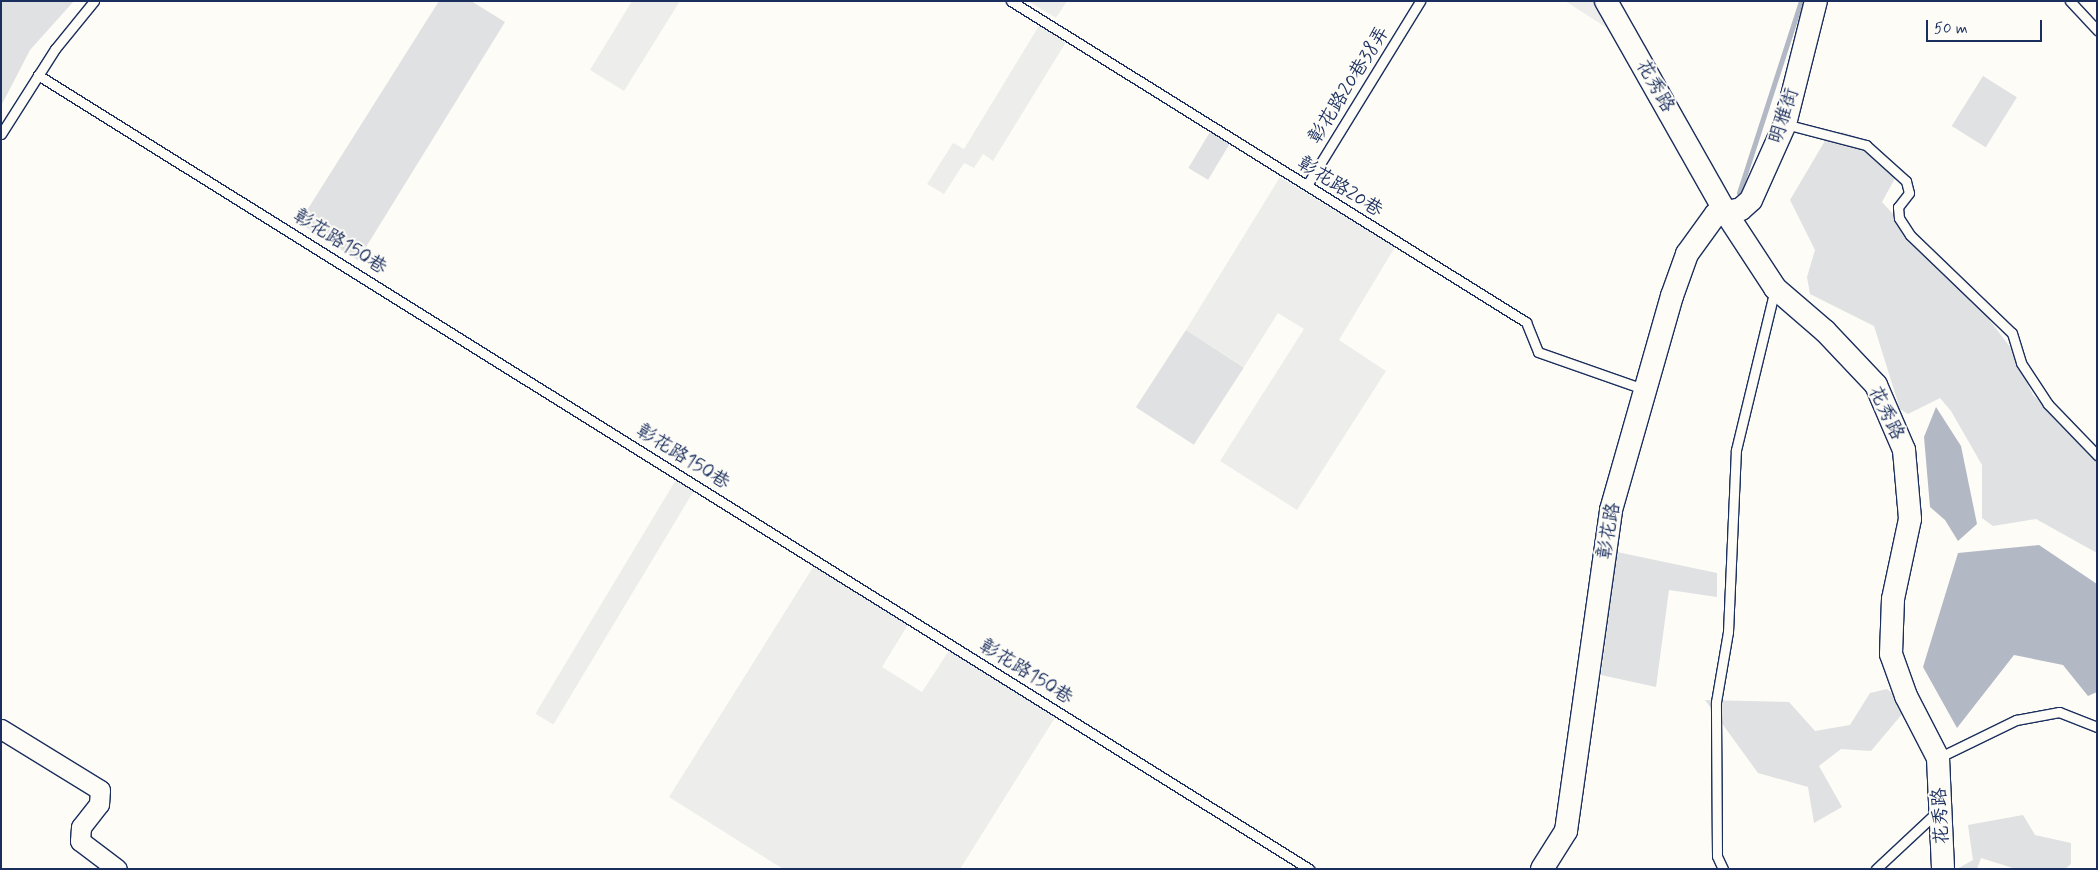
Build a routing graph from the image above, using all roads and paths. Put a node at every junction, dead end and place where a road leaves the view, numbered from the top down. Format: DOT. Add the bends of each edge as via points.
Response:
graph roads {
  1 [pos="94,1"];
  2 [pos="1011,1"];
  3 [pos="1420,1"];
  4 [pos="1606,1"];
  5 [pos="1816,1"];
  6 [pos="2070,1"];
  7 [pos="2097,30"];
  8 [pos="38,75"];
  9 [pos="1785,124"];
  10 [pos="1,134"];
  11 [pos="1307,186"];
  12 [pos="1726,213"];
  13 [pos="1775,288"];
  14 [pos="1646,390"];
  15 [pos="2097,455"];
  16 [pos="2097,727"];
  17 [pos="1,730"];
  18 [pos="1938,758"];
  19 [pos="1942,807"];
  20 [pos="117,869"];
  21 [pos="1309,869"];
  22 [pos="1542,869"];
  23 [pos="1722,869"];
  24 [pos="1876,869"];
  25 [pos="1943,869"];
  1 -- 8 [label="lane"];
  2 -- 11 [label="lane, 彰花路20巷"];
  3 -- 11 [label="lane, 彰花路20巷38弄"];
  4 -- 12 [label="street, 花秀路"];
  5 -- 9 [label="street, 明雅街"];
  6 -- 7 [label="lane"];
  8 -- 10 [label="lane"];
  8 -- 21 [label="lane, 彰花路150巷"];
  9 -- 12 [label="street, 明雅街" via="1750,200 1741,209"];
  9 -- 15 [label="lane" via="1866,145 1906,181 1909,193 1899,213 1910,236 2012,333 2021,363 2048,404"];
  11 -- 14 [label="lane, 彰花路20巷" via="1526,322 1538,352"];
  12 -- 13 [label="street, 花秀路"];
  12 -- 14 [label="street, 彰花路" via="1716,214 1682,264"];
  13 -- 18 [label="street, 花秀路" via="1825,331 1876,385 1904,450 1910,518 1893,599 1891,654 1906,696"];
  13 -- 23 [label="lane" via="1736,450 1728,632 1716,702 1717,856"];
  14 -- 22 [label="street, 彰花路" via="1611,510 1566,831"];
  16 -- 18 [label="lane" via="2059,712 2016,720"];
  17 -- 20 [label="street" via="100,790 99,804 81,827 80,841"];
  18 -- 19 [label="street, 花秀路"];
  19 -- 24 [label="lane"];
  19 -- 25 [label="street, 花秀路"];
}
